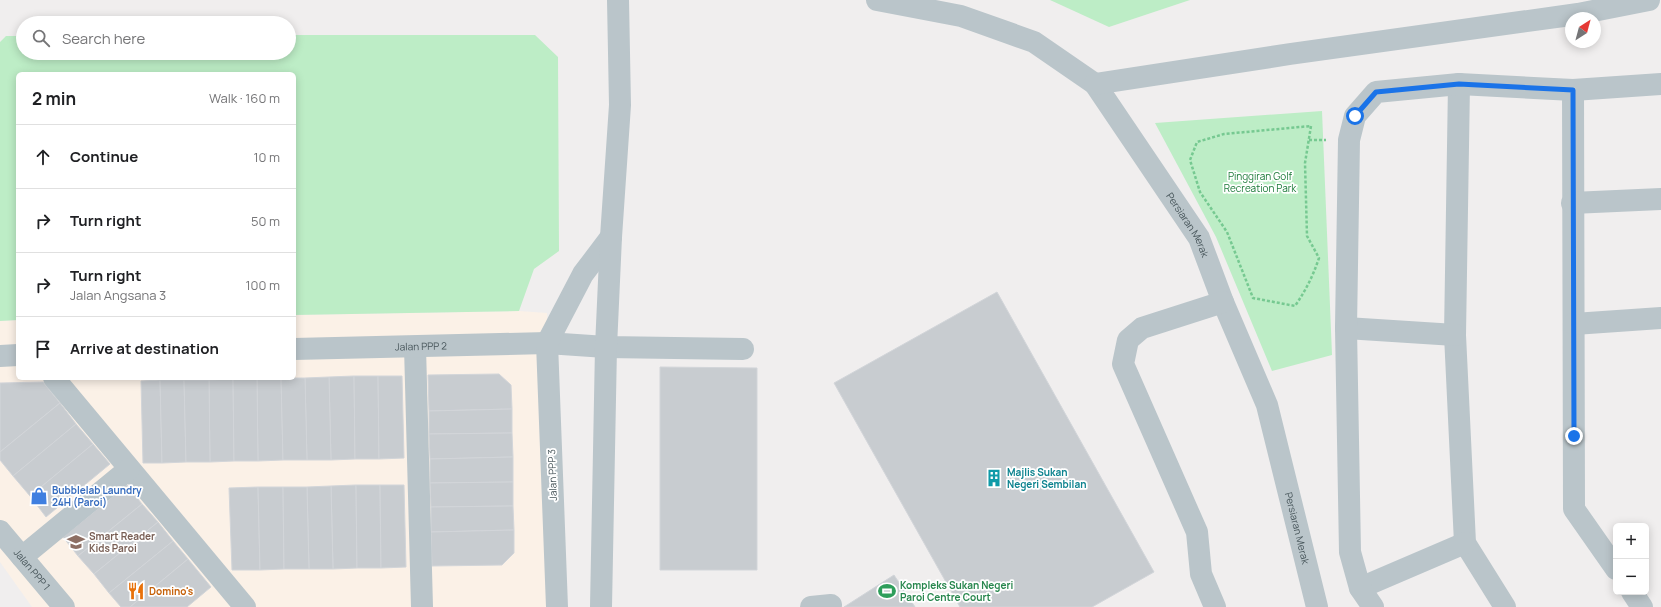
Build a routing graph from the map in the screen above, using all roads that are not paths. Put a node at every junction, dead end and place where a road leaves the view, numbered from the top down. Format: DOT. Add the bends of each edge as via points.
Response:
graph roads {
  1 [pos="618,0"];
  2 [pos="877,0"];
  3 [pos="1649,0"];
  4 [pos="1095,84"];
  5 [pos="1459,84"];
  6 [pos="1661,84"];
  7 [pos="1573,90"];
  8 [pos="1661,199"];
  9 [pos="1572,203"];
  10 [pos="610,236"];
  11 [pos="1223,302"];
  12 [pos="1661,318"];
  13 [pos="1574,324"];
  14 [pos="1346,328"];
  15 [pos="1455,335"];
  16 [pos="547,343"];
  17 [pos="415,347"];
  18 [pos="606,347"];
  19 [pos="296,349"];
  20 [pos="743,349"];
  21 [pos="16,355"];
  22 [pos="0,356"];
  23 [pos="56,380"];
  24 [pos="129,469"];
  25 [pos="0,531"];
  26 [pos="1465,543"];
  27 [pos="22,557"];
  28 [pos="1613,565"];
  29 [pos="1360,588"];
  30 [pos="1634,595"];
  31 [pos="64,607"];
  32 [pos="245,607"];
  33 [pos="422,607"];
  34 [pos="557,607"];
  35 [pos="601,607"];
  36 [pos="1215,607"];
  37 [pos="1318,607"];
  38 [pos="1373,607"];
  39 [pos="1505,607"];
  40 [pos="1642,607"];
  1 -- 10 [label="street" via="620,104"];
  2 -- 4 [label="street, Persiaran Merak" via="961,16 1034,42"];
  3 -- 4 [label="street" via="1578,14"];
  4 -- 11 [label="street, Persiaran Merak" via="1199,238"];
  5 -- 7 [label="street"];
  5 -- 14 [label="street" via="1376,92 1355,116 1349,140"];
  5 -- 15 [label="street"];
  6 -- 7 [label="street"];
  7 -- 9 [label="street"];
  8 -- 9 [label="street"];
  9 -- 13 [label="street"];
  10 -- 16 [label="street" via="582,274"];
  10 -- 18 [label="street"];
  11 -- 36 [label="street" via="1142,328 1128,340 1123,364 1197,532 1201,574"];
  11 -- 37 [label="street, Persiaran Merak" via="1267,405"];
  12 -- 13 [label="street"];
  13 -- 28 [label="street" via="1574,509"];
  14 -- 15 [label="street"];
  14 -- 29 [label="street" via="1350,552"];
  15 -- 26 [label="street"];
  16 -- 17 [label="street, Jalan PPP 2"];
  16 -- 18 [label="street, Jalan PPP 2"];
  16 -- 34 [label="street, Jalan PPP 3"];
  17 -- 19 [label="street, Jalan PPP 2"];
  17 -- 33 [label="street"];
  18 -- 20 [label="street, Jalan PPP 2"];
  18 -- 35 [label="street"];
  21 -- 22 [label="street"];
  23 -- 24 [label="street"];
  24 -- 27 [label="street"];
  24 -- 32 [label="street"];
  25 -- 27 [label="street, Jalan PPP 1"];
  26 -- 29 [label="street"];
  26 -- 39 [label="street"];
  27 -- 31 [label="street, Jalan PPP 1"];
  29 -- 38 [label="street"];
  30 -- 40 [label="street"];
}
